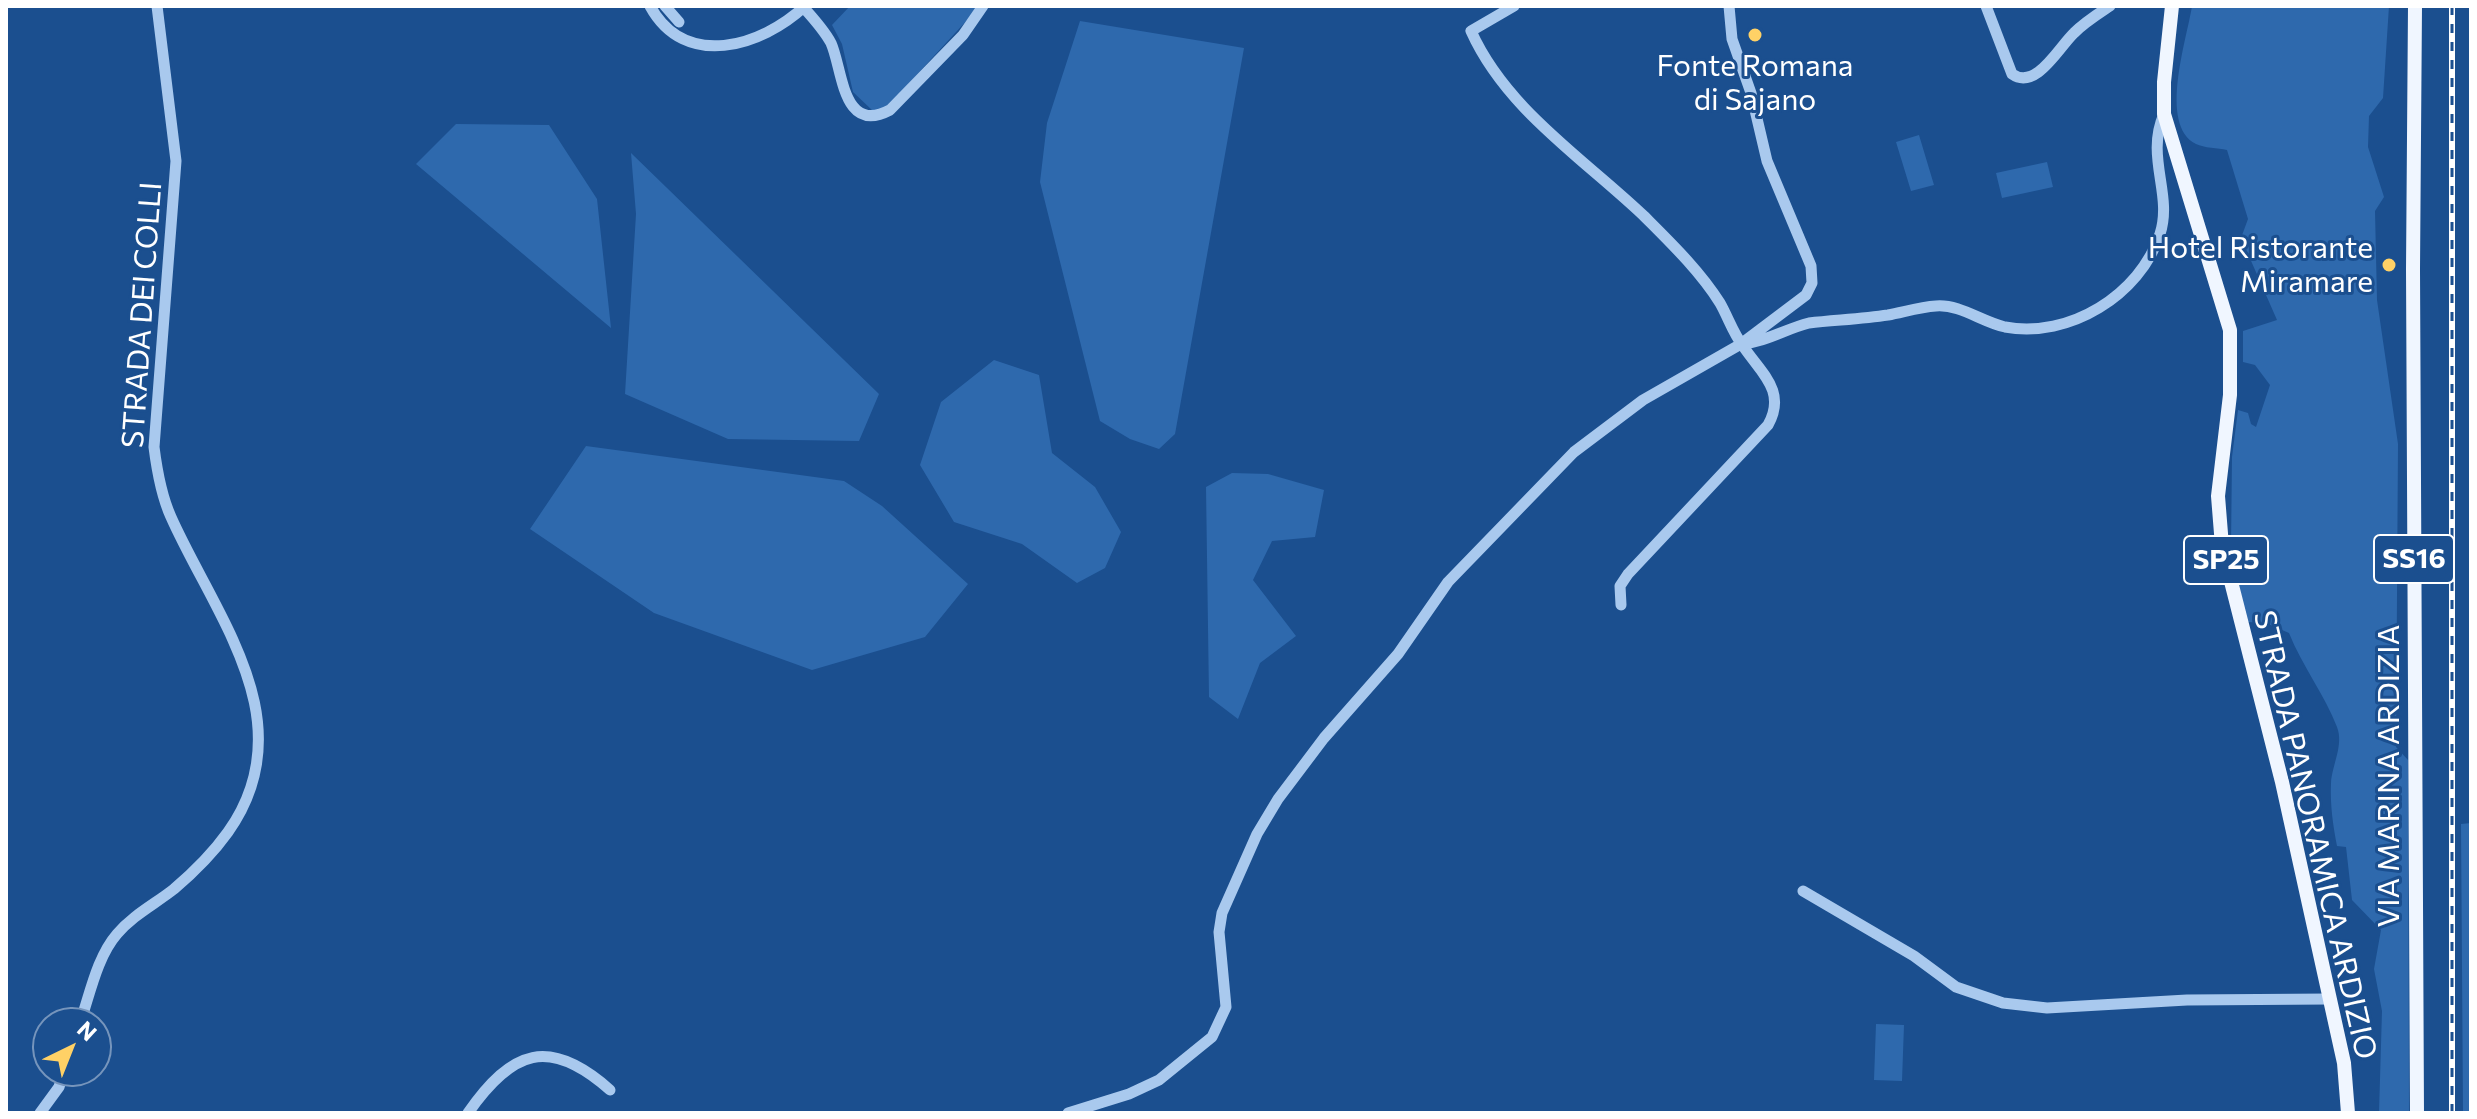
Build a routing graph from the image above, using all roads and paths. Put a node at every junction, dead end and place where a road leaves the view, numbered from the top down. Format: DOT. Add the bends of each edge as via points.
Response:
graph roads {
  1 [pos="157,6"];
  2 [pos="650,6"];
  3 [pos="665,6"];
  4 [pos="983,6"];
  5 [pos="1514,6"];
  6 [pos="1729,6"];
  7 [pos="1986,6"];
  8 [pos="2110,6"];
  9 [pos="2172,6"];
  10 [pos="2415,6"];
  11 [pos="804,7"];
  12 [pos="679,22"];
  13 [pos="2164,114"];
  14 [pos="1741,344"];
  15 [pos="1621,605"];
  16 [pos="1803,891"];
  17 [pos="2329,999"];
  18 [pos="85,1007"];
  19 [pos="59,1087"];
  20 [pos="610,1090"];
  21 [pos="40,1113"];
  22 [pos="53,1113"];
  23 [pos="468,1113"];
  24 [pos="1068,1113"];
  25 [pos="2348,1113"];
  26 [pos="2417,1113"];
  1 -- 18 [label="street, STRADA DEI COLLI" via="176,161 154,447 171,517 245,662 254,698 255,758 245,799 230,830 208,858 115,936"];
  2 -- 11 [label="street" via="671,33 715,47 764,36"];
  3 -- 12 [label="street"];
  4 -- 11 [label="street" via="963,35 879,116 867,115 848,101 830,42"];
  5 -- 14 [label="street" via="1471,31 1483,59 1543,126 1670,243 1720,303"];
  6 -- 14 [label="street" via="1732,39 1762,145 1811,266 1812,283 1806,295"];
  7 -- 8 [label="street" via="2012,74 2019,79 2046,65 2073,34"];
  9 -- 13 [label="main road, STRADA PANORAMICA ARDIZIO / SP25"];
  10 -- 26 [label="main road, VIA MARINA ARDIZIA / SS16"];
  13 -- 14 [label="street" via="2155,149 2161,231 2153,251 2133,281 2082,316 2045,329 2022,330 1938,305 1809,323 1759,343"];
  13 -- 17 [label="main road, STRADA PANORAMICA ARDIZIO / SP25" via="2230,330 2230,395 2218,496 2222,546 2282,782"];
  14 -- 15 [label="street" via="1772,384 1776,411 1628,574 1620,586"];
  14 -- 24 [label="street" via="1643,400 1574,452 1448,582 1398,654 1324,738 1257,834 1222,913 1226,1007 1212,1037 1159,1080"];
  16 -- 17 [label="street" via="1956,987 2003,1003 2047,1008"];
  17 -- 25 [label="main road, STRADA PANORAMICA ARDIZIO / SP25" via="2344,1063"];
  19 -- 21 [label="street"];
  19 -- 22 [label="street"];
  20 -- 23 [label="street" via="571,1060 522,1059 499,1074"];
}
